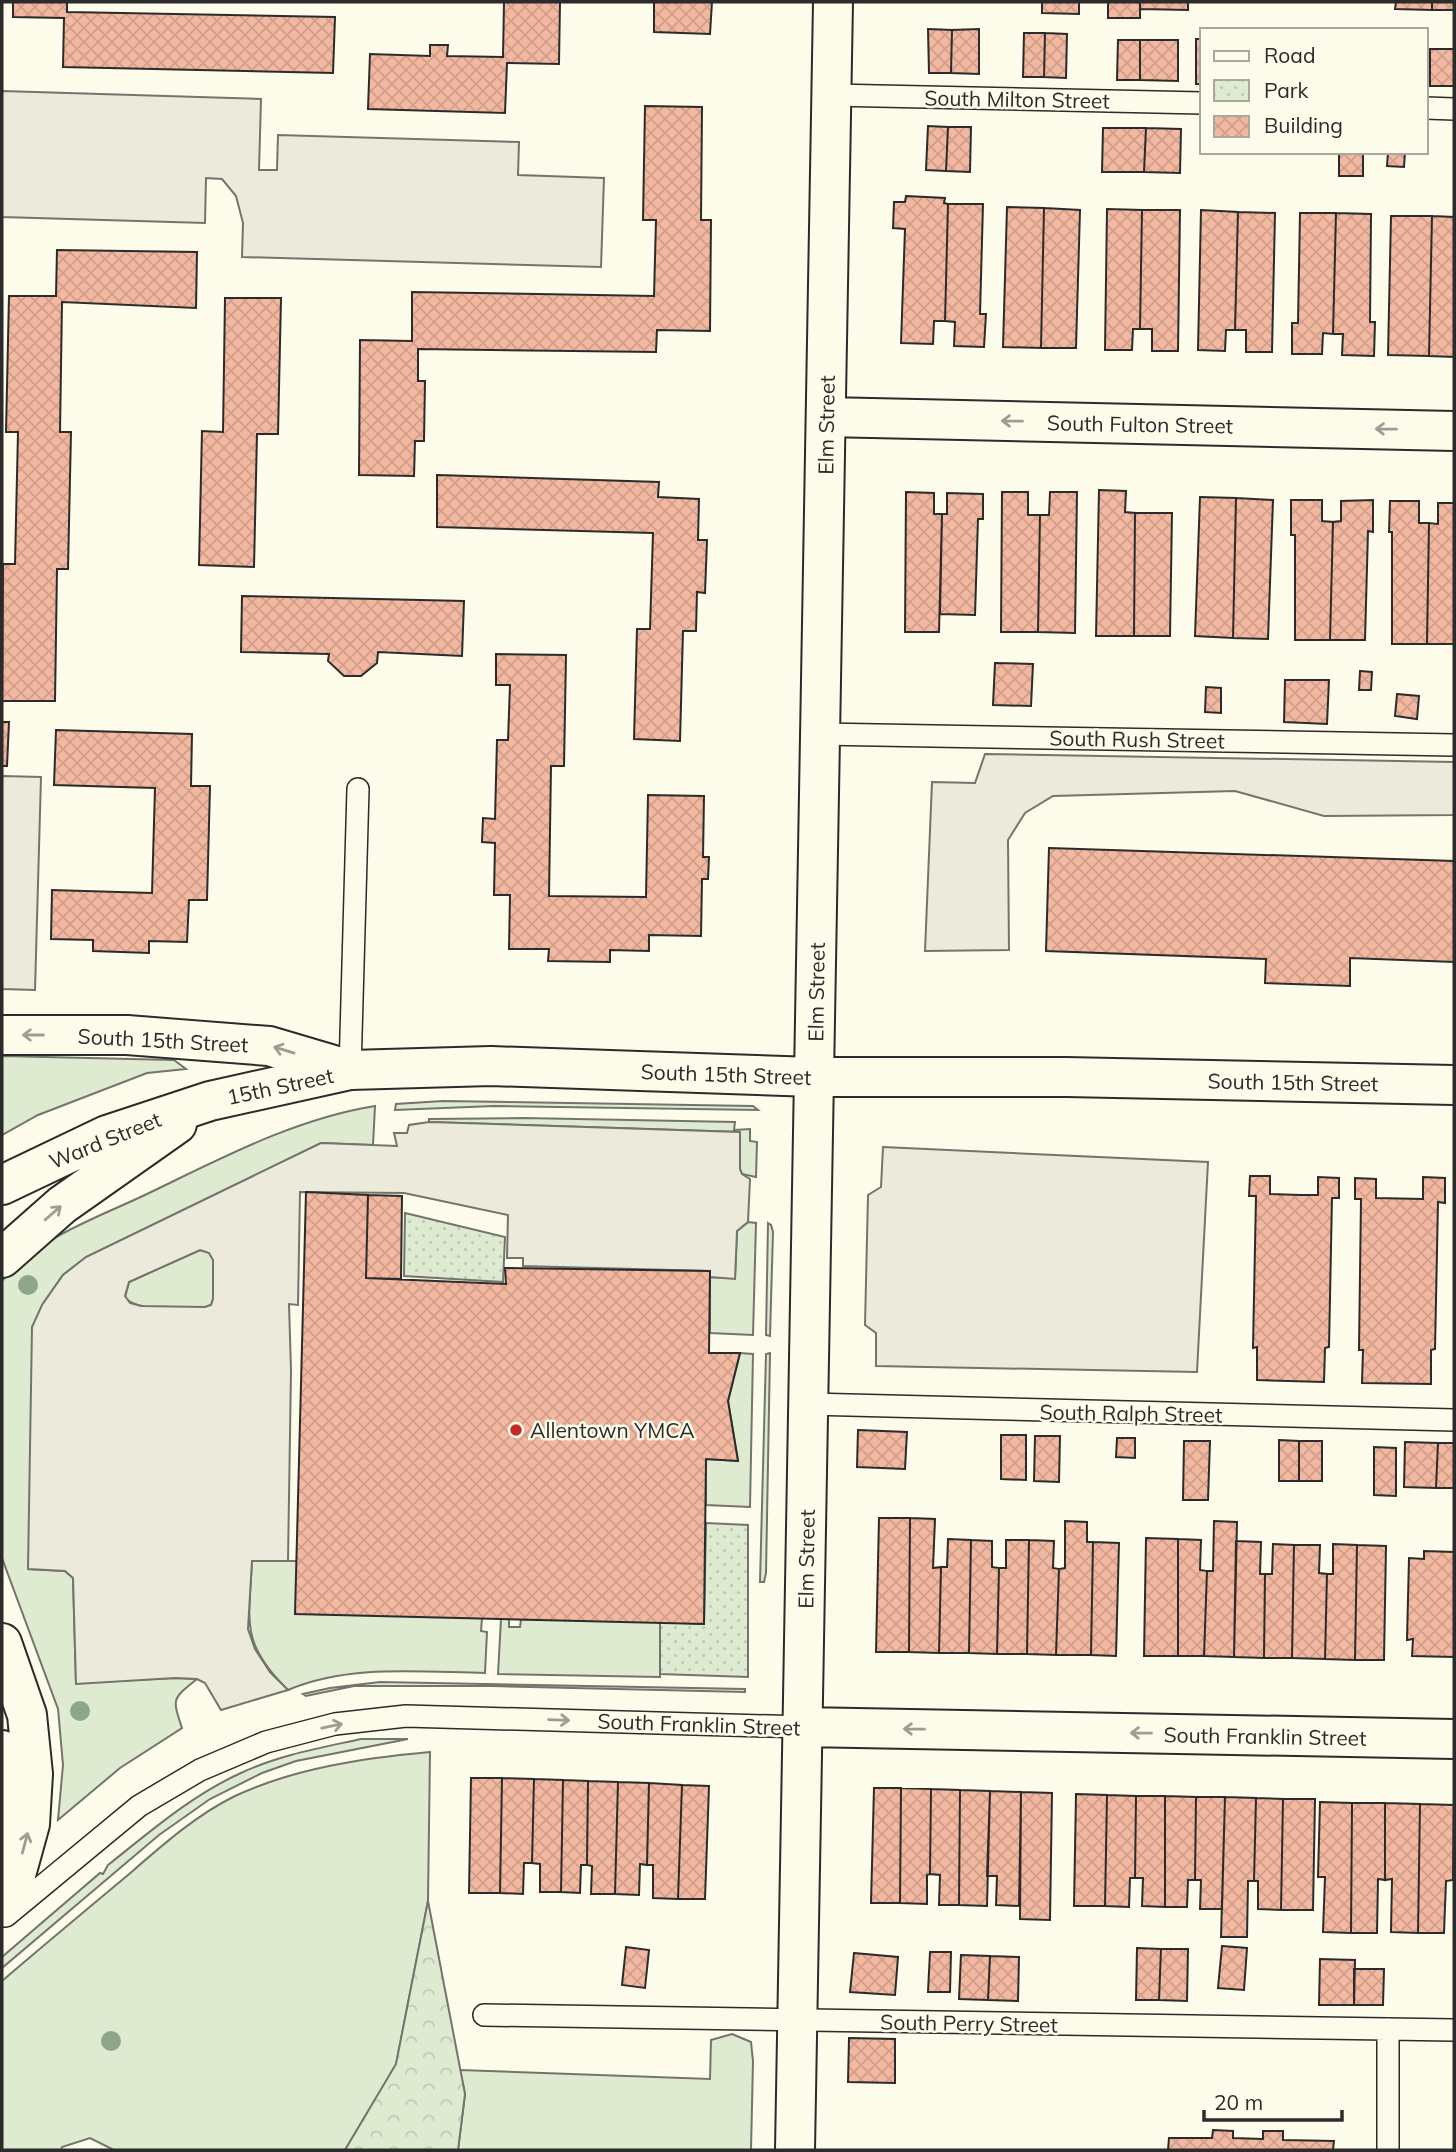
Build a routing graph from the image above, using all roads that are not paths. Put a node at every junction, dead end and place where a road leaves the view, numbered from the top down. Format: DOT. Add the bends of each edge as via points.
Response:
graph roads {
  1 [pos="833,2"];
  2 [pos="832,95"];
  3 [pos="1200,103"];
  4 [pos="1428,108"];
  5 [pos="1454,109"];
  6 [pos="826,417"];
  7 [pos="1454,430"];
  8 [pos="820,734"];
  9 [pos="1454,745"];
  10 [pos="358,789"];
  11 [pos="2,1035"];
  12 [pos="349,1070"];
  13 [pos="814,1077"];
  14 [pos="1454,1085"];
  15 [pos="211,1101"];
  16 [pos="2,1185"];
  17 [pos="2,1258"];
  18 [pos="809,1404"];
  19 [pos="1454,1420"];
  20 [pos="2,1643"];
  21 [pos="803,1727"];
  22 [pos="1454,1739"];
  23 [pos="2,1750"];
  24 [pos="2,1831"];
  25 [pos="2,1907"];
  26 [pos="2,1919"];
  27 [pos="484,2015"];
  28 [pos="797,2020"];
  29 [pos="1388,2029"];
  30 [pos="1454,2031"];
  31 [pos="795,2150"];
  32 [pos="1388,2150"];
  1 -- 2 [label="street, Elm Street"];
  2 -- 3 [label="lane, South Milton Street"];
  2 -- 6 [label="street, Elm Street"];
  4 -- 5 [label="lane"];
  7 -- 6 [label="street, South Fulton Street, one-way"];
  6 -- 8 [label="street, Elm Street"];
  8 -- 9 [label="lane, South Rush Street"];
  8 -- 13 [label="street, Elm Street"];
  10 -- 12 [label="lane"];
  12 -- 11 [label="street, South 15th Street, one-way" via="269,1046 127,1035"];
  12 -- 13 [label="street, South 15th Street" via="491,1066"];
  12 -- 15 [label="street, 15th Street"];
  13 -- 14 [label="street, South 15th Street"];
  13 -- 18 [label="street, Elm Street"];
  15 -- 16 [label="street, Ward Street" via="107,1135"];
  17 -- 15 [label="street, one-way" via="62,1205"];
  18 -- 19 [label="lane, South Ralph Street"];
  18 -- 21 [label="street, Elm Street"];
  25 -- 20 [label="street, one-way" via="30,1824 33,1774 27,1715"];
  22 -- 21 [label="street, South Franklin Street, one-way"];
  26 -- 21 [label="lane, South Franklin Street, one-way" via="139,1806 200,1770 266,1742 335,1724 406,1716"];
  21 -- 28 [label="street, Elm Street"];
  23 -- 24 [label="street"];
  27 -- 28 [label="lane, South Perry Street"];
  28 -- 29 [label="lane, South Perry Street"];
  28 -- 31 [label="street, Elm Street"];
  29 -- 30 [label="lane, South Perry Street"];
  29 -- 32 [label="lane"];
}
